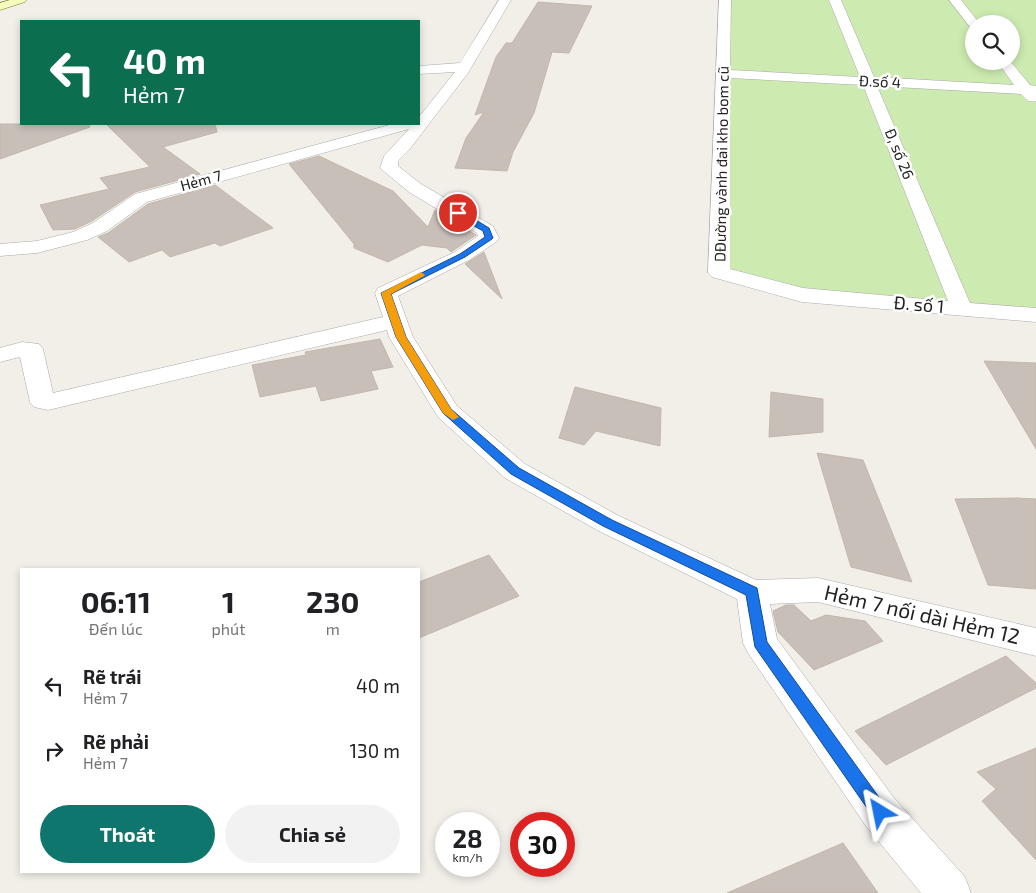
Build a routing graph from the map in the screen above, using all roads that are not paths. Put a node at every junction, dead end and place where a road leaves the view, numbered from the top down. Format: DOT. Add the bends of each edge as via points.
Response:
graph roads {
  1 [pos="22,0"];
  2 [pos="505,0"];
  3 [pos="725,0"];
  4 [pos="835,0"];
  5 [pos="955,0"];
  6 [pos="0,7"];
  7 [pos="967,15"];
  8 [pos="465,67"];
  9 [pos="420,70"];
  10 [pos="1011,70"];
  11 [pos="724,74"];
  12 [pos="868,81"];
  13 [pos="1030,90"];
  14 [pos="1036,103"];
  15 [pos="420,120"];
  16 [pos="407,125"];
  17 [pos="416,125"];
  18 [pos="722,173"];
  19 [pos="0,250"];
  20 [pos="802,295"];
  21 [pos="962,308"];
  22 [pos="1036,315"];
  23 [pos="396,321"];
  24 [pos="0,355"];
  25 [pos="752,592"];
  26 [pos="1036,642"];
  27 [pos="949,893"];
  1 -- 6 [label="main road"];
  2 -- 8 [label="street"];
  3 -- 11 [label="street, DĐường vành đai kho bom cũ"];
  3 -- 18 [label="street"];
  4 -- 12 [label="street, Đ, số 26"];
  5 -- 7 [label="street"];
  8 -- 9 [label="street"];
  8 -- 15 [label="street"];
  10 -- 13 [label="street"];
  11 -- 12 [label="street, Đ.số 4"];
  11 -- 18 [label="street, DĐường vành đai kho bom cũ"];
  12 -- 13 [label="street, Đ.số 4"];
  12 -- 21 [label="street, Đ, số 26"];
  13 -- 14 [label="street"];
  16 -- 19 [label="street, Hẻm 7" via="141,198 125,206 103,225 84,234 19,250"];
  17 -- 23 [label="street" via="390,160 389,168 415,188 486,230 489,238 462,256 386,293"];
  18 -- 20 [label="street, DĐường vành đai kho bom cũ" via="719,273"];
  20 -- 21 [label="street, Đ. số 1"];
  21 -- 22 [label="street, Đ. số 1"];
  23 -- 24 [label="street" via="48,402 40,398 31,349"];
  23 -- 25 [label="street" via="401,337 447,411 515,471 608,523"];
  25 -- 26 [label="street, Hẻm 7 nối dài Hẻm 12" via="818,590"];
  25 -- 27 [label="street" via="760,643 880,812"];
}
